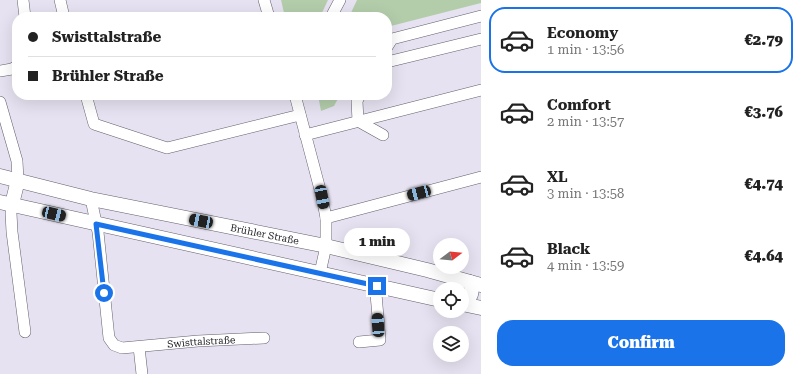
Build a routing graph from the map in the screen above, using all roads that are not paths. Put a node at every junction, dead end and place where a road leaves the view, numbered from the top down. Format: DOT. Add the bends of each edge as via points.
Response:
graph roads {
  1 [pos="23,0"];
  2 [pos="60,0"];
  3 [pos="264,0"];
  4 [pos="340,0"];
  5 [pos="24,12"];
  6 [pos="63,12"];
  7 [pos="268,12"];
  8 [pos="333,12"];
  9 [pos="481,16"];
  10 [pos="392,39"];
  11 [pos="481,39"];
  12 [pos="392,61"];
  13 [pos="12,69"];
  14 [pos="0,71"];
  15 [pos="481,90"];
  16 [pos="87,100"];
  17 [pos="296,100"];
  18 [pos="358,100"];
  19 [pos="0,102"];
  20 [pos="300,115"];
  21 [pos="358,121"];
  22 [pos="305,135"];
  23 [pos="384,135"];
  24 [pos="0,176"];
  25 [pos="481,177"];
  26 [pos="18,180"];
  27 [pos="91,199"];
  28 [pos="6,203"];
  29 [pos="326,218"];
  30 [pos="96,224"];
  31 [pos="326,246"];
  32 [pos="320,273"];
  33 [pos="476,284"];
  34 [pos="377,286"];
  35 [pos="433,298"];
  36 [pos="469,299"];
  37 [pos="469,305"];
  38 [pos="481,308"];
  39 [pos="25,332"];
  40 [pos="264,338"];
  41 [pos="359,342"];
  42 [pos="139,347"];
  43 [pos="142,374"];
  1 -- 5 [label="street"];
  2 -- 6 [label="street"];
  3 -- 7 [label="street"];
  4 -- 8 [label="street"];
  9 -- 10 [label="street"];
  11 -- 12 [label="street"];
  13 -- 14 [label="street"];
  15 -- 21 [label="street"];
  16 -- 20 [label="street" via="94,124 167,148"];
  17 -- 20 [label="street"];
  18 -- 21 [label="street"];
  19 -- 26 [label="street" via="17,161"];
  20 -- 22 [label="street"];
  21 -- 22 [label="street"];
  21 -- 23 [label="street"];
  22 -- 29 [label="street"];
  24 -- 26 [label="main road, Brühler Straße"];
  25 -- 29 [label="street"];
  26 -- 27 [label="main road, Brühler Straße"];
  26 -- 28 [label="main road"];
  27 -- 30 [label="street, Swisttalstraße"];
  27 -- 31 [label="main road, Brühler Straße"];
  28 -- 30 [label="main road"];
  28 -- 39 [label="street" via="11,212"];
  29 -- 31 [label="street"];
  30 -- 32 [label="main road"];
  30 -- 42 [label="street, Swisttalstraße" via="109,338 114,345 122,348"];
  31 -- 32 [label="street"];
  31 -- 33 [label="main road, Brühler Straße"];
  32 -- 34 [label="main road"];
  33 -- 36 [label="main road"];
  34 -- 35 [label="main road"];
  34 -- 41 [label="street" via="380,340"];
  37 -- 38 [label="main road"];
  40 -- 42 [label="street, Swisttalstraße"];
  42 -- 43 [label="street"];
}
